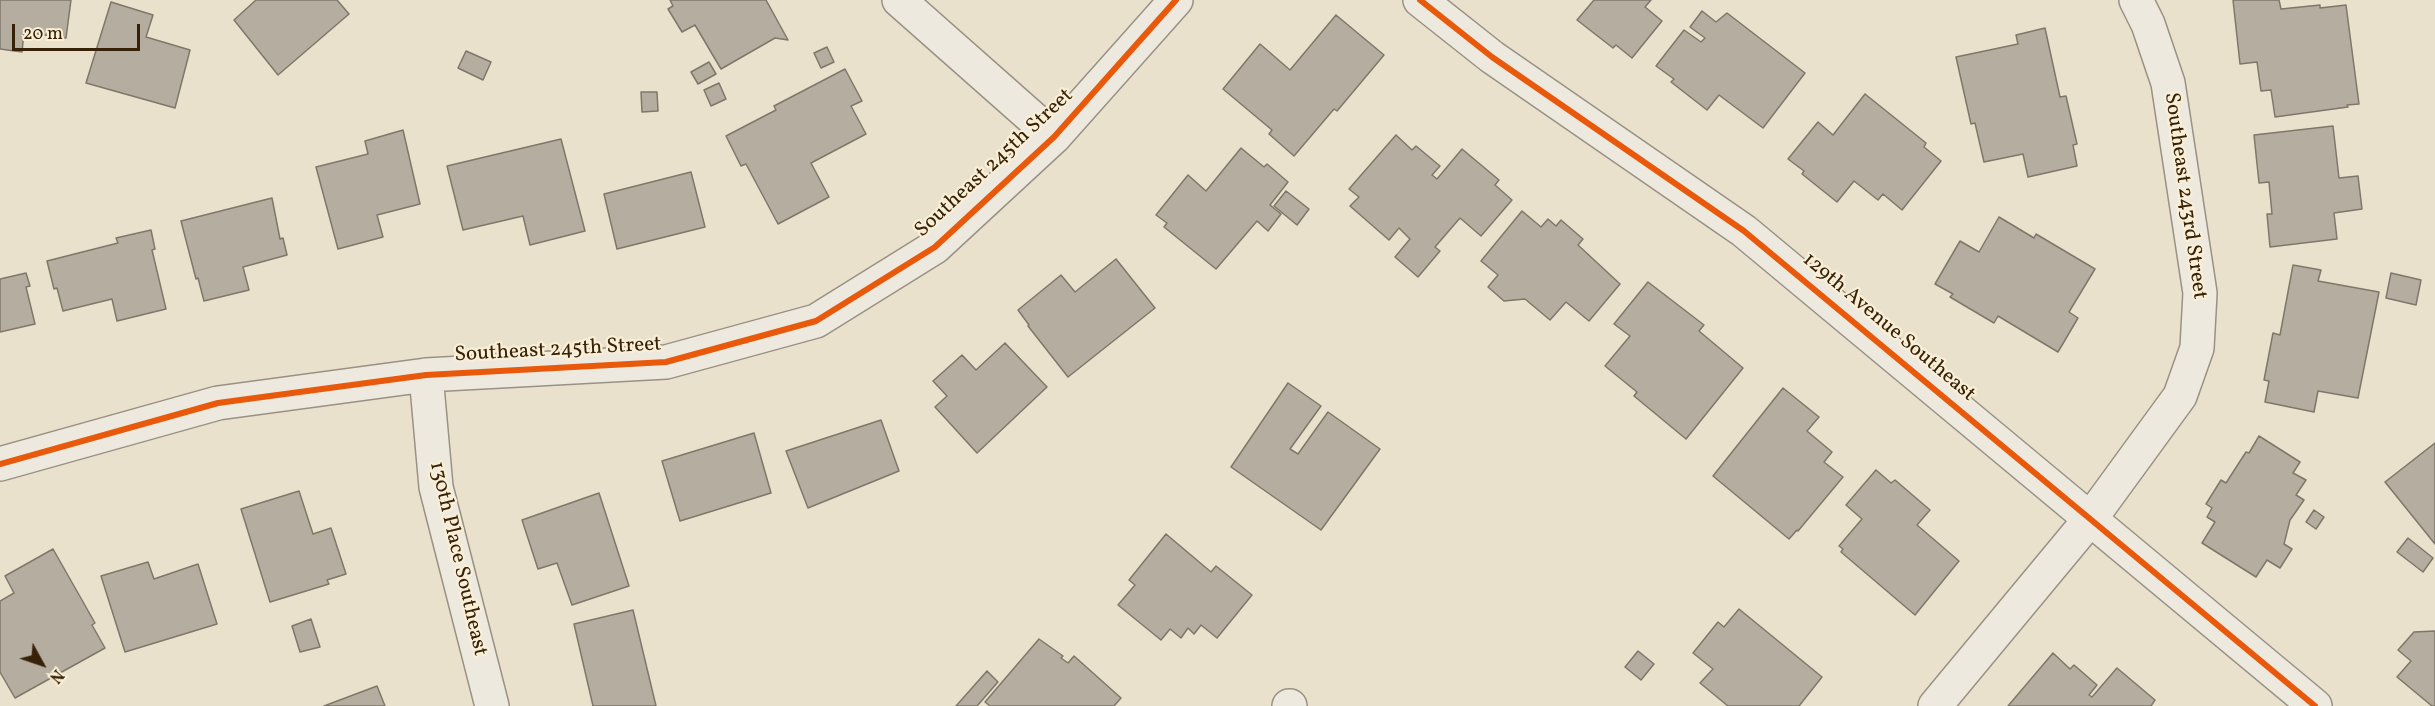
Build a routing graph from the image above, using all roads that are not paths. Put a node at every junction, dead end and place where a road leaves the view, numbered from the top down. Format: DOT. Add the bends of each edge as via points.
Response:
graph roads {
  1 [pos="899,0"];
  2 [pos="1176,0"];
  3 [pos="1420,0"];
  4 [pos="2136,0"];
  5 [pos="1054,137"];
  6 [pos="426,375"];
  7 [pos="0,464"];
  8 [pos="2091,518"];
  9 [pos="492,706"];
  10 [pos="1935,706"];
  11 [pos="2316,706"];
  1 -- 5 [label="street"];
  2 -- 5 [label="street, Southeast 245th Street"];
  3 -- 8 [label="street, 129th Avenue Southeast" via="1492,57 1744,231"];
  4 -- 8 [label="street, Southeast 243rd Street" via="2168,82 2200,293 2197,348 2180,396"];
  5 -- 6 [label="street, Southeast 245th Street" via="936,247 816,321 666,363"];
  6 -- 7 [label="street, Southeast 245th Street" via="218,403"];
  6 -- 9 [label="street, 130th Place Southeast" via="436,487"];
  8 -- 10 [label="street, Southeast 243rd Street"];
  8 -- 11 [label="street, 129th Avenue Southeast"];
}
